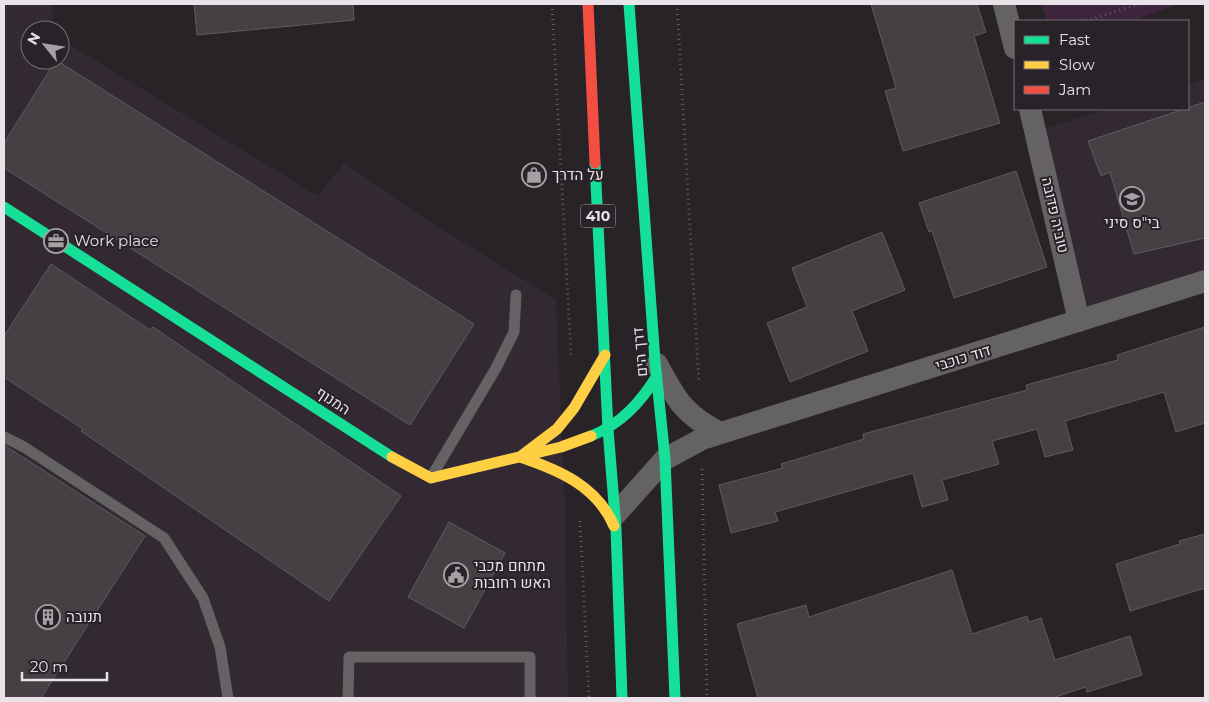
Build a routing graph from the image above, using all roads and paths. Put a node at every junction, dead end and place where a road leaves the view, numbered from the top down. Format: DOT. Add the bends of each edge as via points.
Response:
graph roads {
  1 [pos="552,4"];
  2 [pos="588,4"];
  3 [pos="629,4"];
  4 [pos="677,4"];
  5 [pos="1004,4"];
  6 [pos="1139,4"];
  7 [pos="1089,20"];
  8 [pos="1014,44"];
  9 [pos="1030,110"];
  10 [pos="4,207"];
  11 [pos="1205,281"];
  12 [pos="516,295"];
  13 [pos="1079,321"];
  14 [pos="605,355"];
  15 [pos="571,360"];
  16 [pos="656,369"];
  17 [pos="608,429"];
  18 [pos="708,431"];
  19 [pos="4,437"];
  20 [pos="520,457"];
  21 [pos="665,459"];
  22 [pos="431,478"];
  23 [pos="578,484"];
  24 [pos="615,522"];
  25 [pos="228,698"];
  26 [pos="348,698"];
  27 [pos="530,698"];
  28 [pos="589,698"];
  29 [pos="622,698"];
  30 [pos="675,698"];
  31 [pos="707,698"];
  1 -- 15 [label="path"];
  2 -- 14 [label="main road, 410"];
  3 -- 16 [label="main road, דרך הים"];
  4 -- 18 [label="path"];
  5 -- 8 [label="street"];
  6 -- 7 [label="path"];
  9 -- 13 [label="street, טוביה פדובה"];
  10 -- 22 [label="main road, המנוף" via="399,462"];
  11 -- 13 [label="street, דוד כוכבי"];
  12 -- 22 [label="lane" via="514,332"];
  13 -- 18 [label="street, דוד כוכבי"];
  14 -- 17 [label="main road, 410"];
  14 -- 20 [label="main road" via="574,408 557,429"];
  16 -- 17 [label="main road" via="649,391 628,415"];
  16 -- 18 [label="street" via="677,400"];
  16 -- 21 [label="main road, דרך הים"];
  17 -- 20 [label="main road" via="576,444"];
  17 -- 24 [label="main road, 410"];
  18 -- 21 [label="street, דוד כוכבי"];
  18 -- 31 [label="path"];
  19 -- 25 [label="lane" via="164,538 203,598 220,647"];
  20 -- 22 [label="main road"];
  20 -- 23 [label="main road" via="544,465"];
  21 -- 24 [label="street, דוד כוכבי"];
  21 -- 30 [label="main road, דרך הים"];
  23 -- 24 [label="main road" via="604,506"];
  23 -- 28 [label="path"];
  24 -- 29 [label="main road, 410"];
  26 -- 27 [label="lane" via="349,657 530,657"];
}
